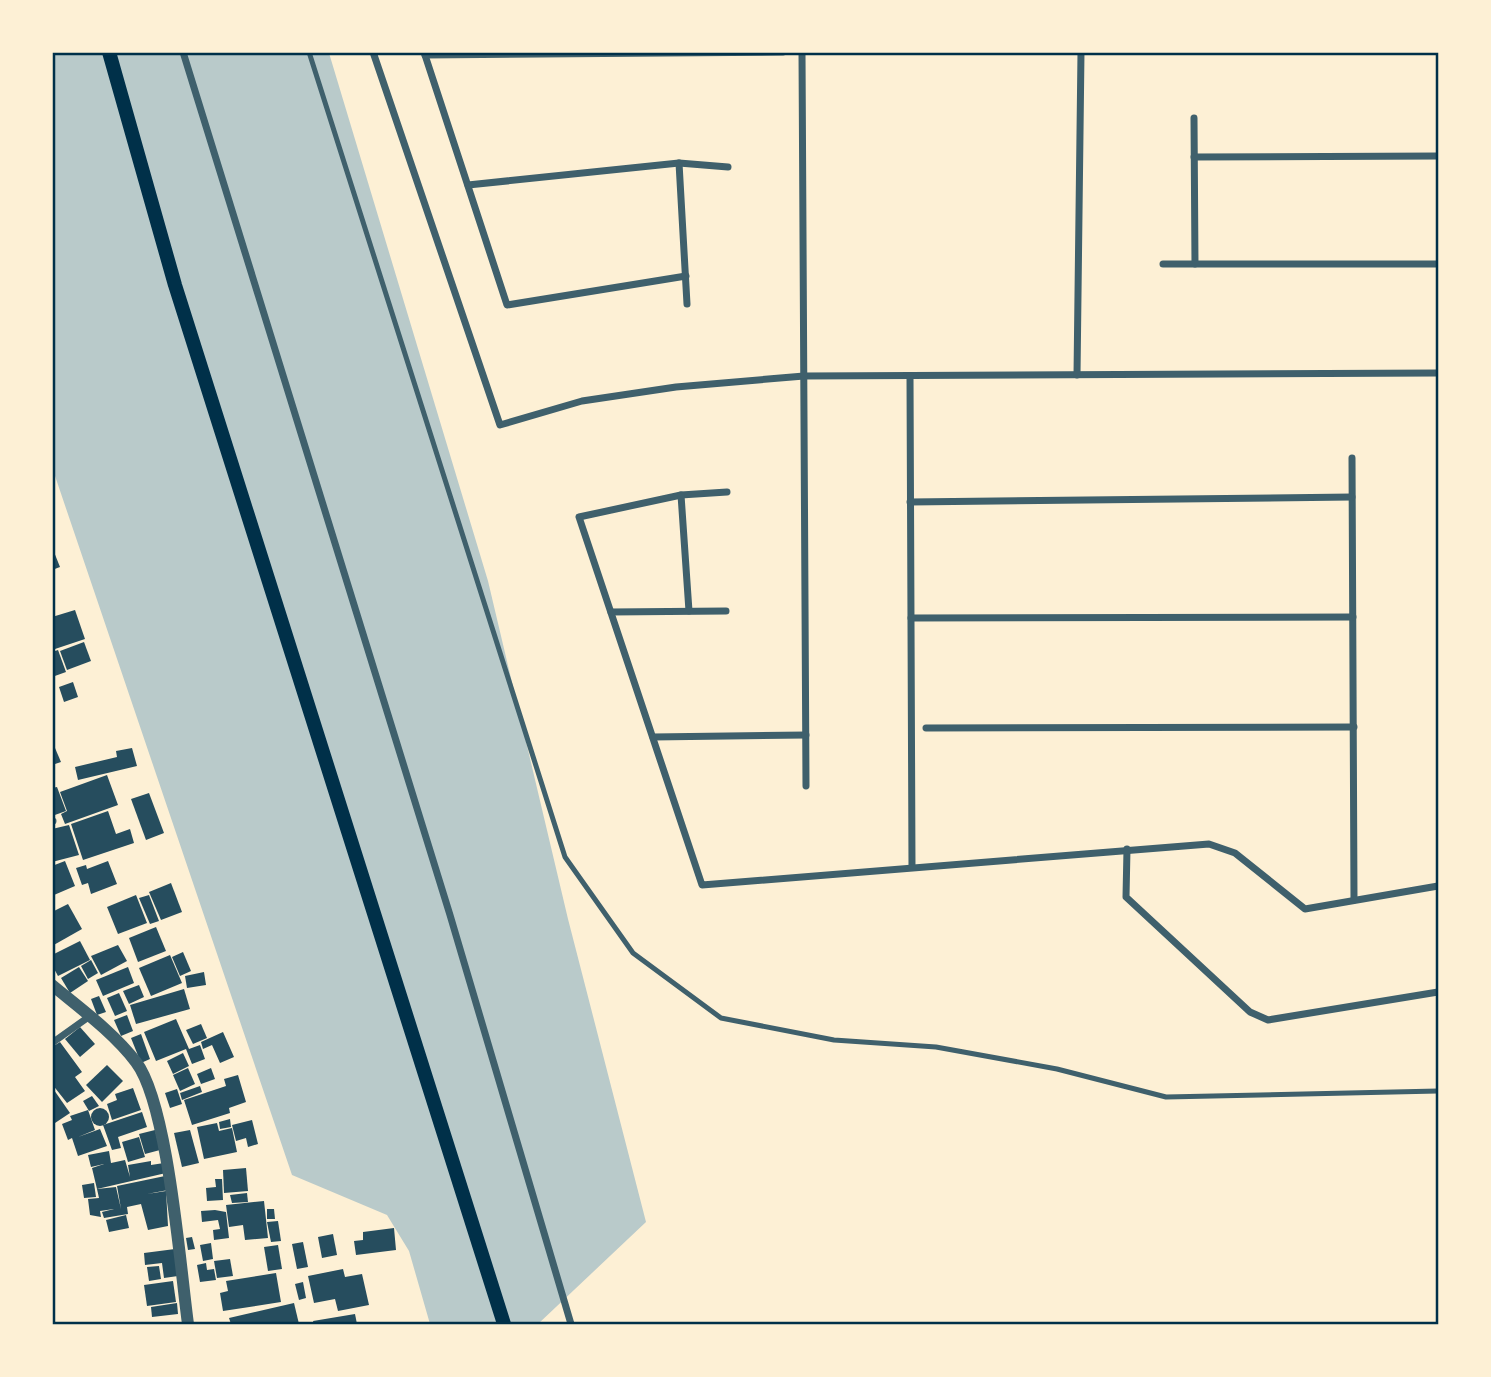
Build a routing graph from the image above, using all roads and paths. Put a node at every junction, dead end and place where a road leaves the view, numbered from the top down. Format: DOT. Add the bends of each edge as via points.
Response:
graph roads {
  1 [pos="108,52"];
  2 [pos="183,52"];
  3 [pos="309,52"];
  4 [pos="373,52"];
  5 [pos="783,52"];
  6 [pos="802,52"];
  7 [pos="1081,52"];
  8 [pos="425,54"];
  9 [pos="1194,118"];
  10 [pos="1194,156"];
  11 [pos="1438,156"];
  12 [pos="679,163"];
  13 [pos="728,167"];
  14 [pos="468,185"];
  15 [pos="1163,264"];
  16 [pos="1195,264"];
  17 [pos="1438,264"];
  18 [pos="686,276"];
  19 [pos="687,304"];
  20 [pos="1438,373"];
  21 [pos="1077,375"];
  22 [pos="804,376"];
  23 [pos="910,376"];
  24 [pos="1352,458"];
  25 [pos="727,492"];
  26 [pos="681,495"];
  27 [pos="1352,497"];
  28 [pos="911,502"];
  29 [pos="690,611"];
  30 [pos="726,611"];
  31 [pos="611,612"];
  32 [pos="1353,617"];
  33 [pos="911,618"];
  34 [pos="1353,727"];
  35 [pos="926,728"];
  36 [pos="806,735"];
  37 [pos="653,737"];
  38 [pos="806,786"];
  39 [pos="1127,849"];
  40 [pos="912,867"];
  41 [pos="1438,886"];
  42 [pos="1354,900"];
  43 [pos="52,985"];
  44 [pos="1438,992"];
  45 [pos="90,1016"];
  46 [pos="52,1043"];
  47 [pos="1438,1091"];
  48 [pos="188,1325"];
  49 [pos="504,1325"];
  50 [pos="570,1325"];
  1 -- 49 [label="main road" via="175,285"];
  2 -- 50 [label="street" via="446,901"];
  3 -- 47 [label="lane" via="565,857 634,953 720,1018 834,1040 936,1047 1057,1069 1166,1097"];
  4 -- 22 [label="street" via="500,425 582,401"];
  5 -- 8 [label="street"];
  6 -- 22 [label="street"];
  7 -- 21 [label="street"];
  8 -- 14 [label="street"];
  9 -- 10 [label="street"];
  10 -- 11 [label="street"];
  10 -- 16 [label="street"];
  12 -- 13 [label="street"];
  12 -- 14 [label="street"];
  12 -- 18 [label="street"];
  14 -- 18 [label="street" via="507,305"];
  15 -- 16 [label="street"];
  16 -- 17 [label="street"];
  18 -- 19 [label="street"];
  20 -- 21 [label="street"];
  21 -- 23 [label="street"];
  22 -- 23 [label="street"];
  22 -- 36 [label="street"];
  23 -- 28 [label="street"];
  24 -- 27 [label="street"];
  25 -- 26 [label="street"];
  26 -- 29 [label="street"];
  26 -- 31 [label="street" via="579,517"];
  27 -- 28 [label="street"];
  27 -- 32 [label="street"];
  28 -- 33 [label="street"];
  29 -- 30 [label="street"];
  29 -- 31 [label="street"];
  31 -- 37 [label="street"];
  32 -- 33 [label="street"];
  32 -- 34 [label="street"];
  33 -- 40 [label="street"];
  34 -- 35 [label="street"];
  34 -- 42 [label="street"];
  36 -- 37 [label="street"];
  36 -- 38 [label="street"];
  37 -- 40 [label="street" via="702,885"];
  39 -- 40 [label="street"];
  39 -- 42 [label="street" via="1209,844 1235,853 1305,909"];
  39 -- 44 [label="street" via="1126,897 1250,1012 1268,1020"];
  41 -- 42 [label="street"];
  43 -- 45 [label="street"];
  45 -- 46 [label="street"];
  45 -- 48 [label="street" via="138,1064 152,1098 165,1156"];
}
